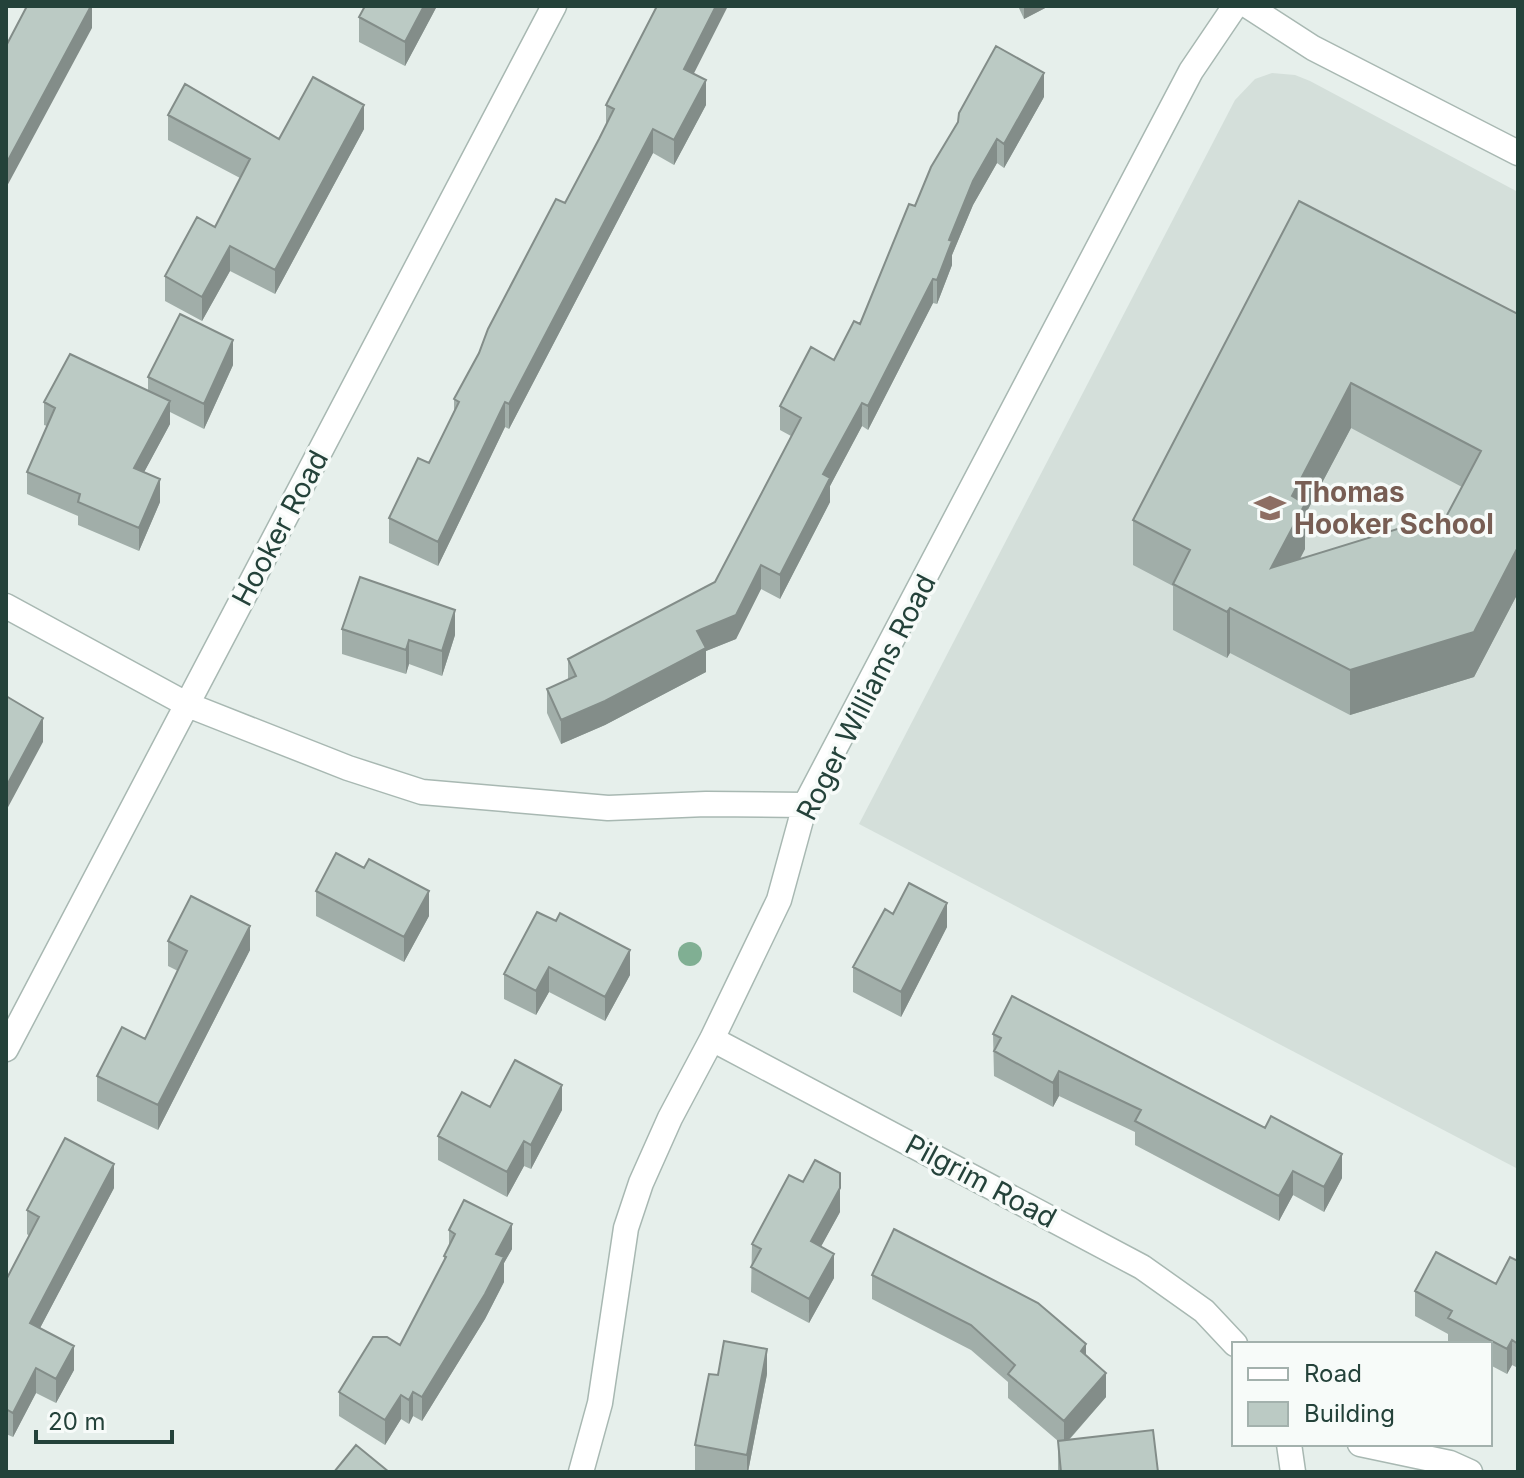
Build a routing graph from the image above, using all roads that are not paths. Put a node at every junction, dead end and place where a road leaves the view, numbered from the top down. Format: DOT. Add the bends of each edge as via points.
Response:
graph roads {
  1 [pos="554,6"];
  2 [pos="1235,6"];
  3 [pos="1248,6"];
  4 [pos="1518,153"];
  5 [pos="6,606"];
  6 [pos="188,705"];
  7 [pos="805,805"];
  8 [pos="712,1039"];
  9 [pos="6,1049"];
  10 [pos="1233,1342"];
  11 [pos="1289,1446"];
  12 [pos="1369,1446"];
  13 [pos="581,1472"];
  14 [pos="1293,1472"];
  15 [pos="1470,1472"];
  1 -- 6 [label="street, Hooker Road"];
  2 -- 7 [label="street, Roger Williams Road" via="1191,71"];
  3 -- 4 [label="street" via="1313,48"];
  5 -- 6 [label="street"];
  6 -- 7 [label="street" via="422,792 608,808"];
  6 -- 9 [label="street, Hooker Road"];
  7 -- 8 [label="street, Roger Williams Road" via="779,900"];
  8 -- 10 [label="street, Pilgrim Road" via="1142,1267 1204,1311"];
  8 -- 13 [label="street, Roger Williams Road" via="670,1118 626,1228 600,1403"];
  11 -- 14 [label="street"];
  12 -- 15 [label="street"];
}
